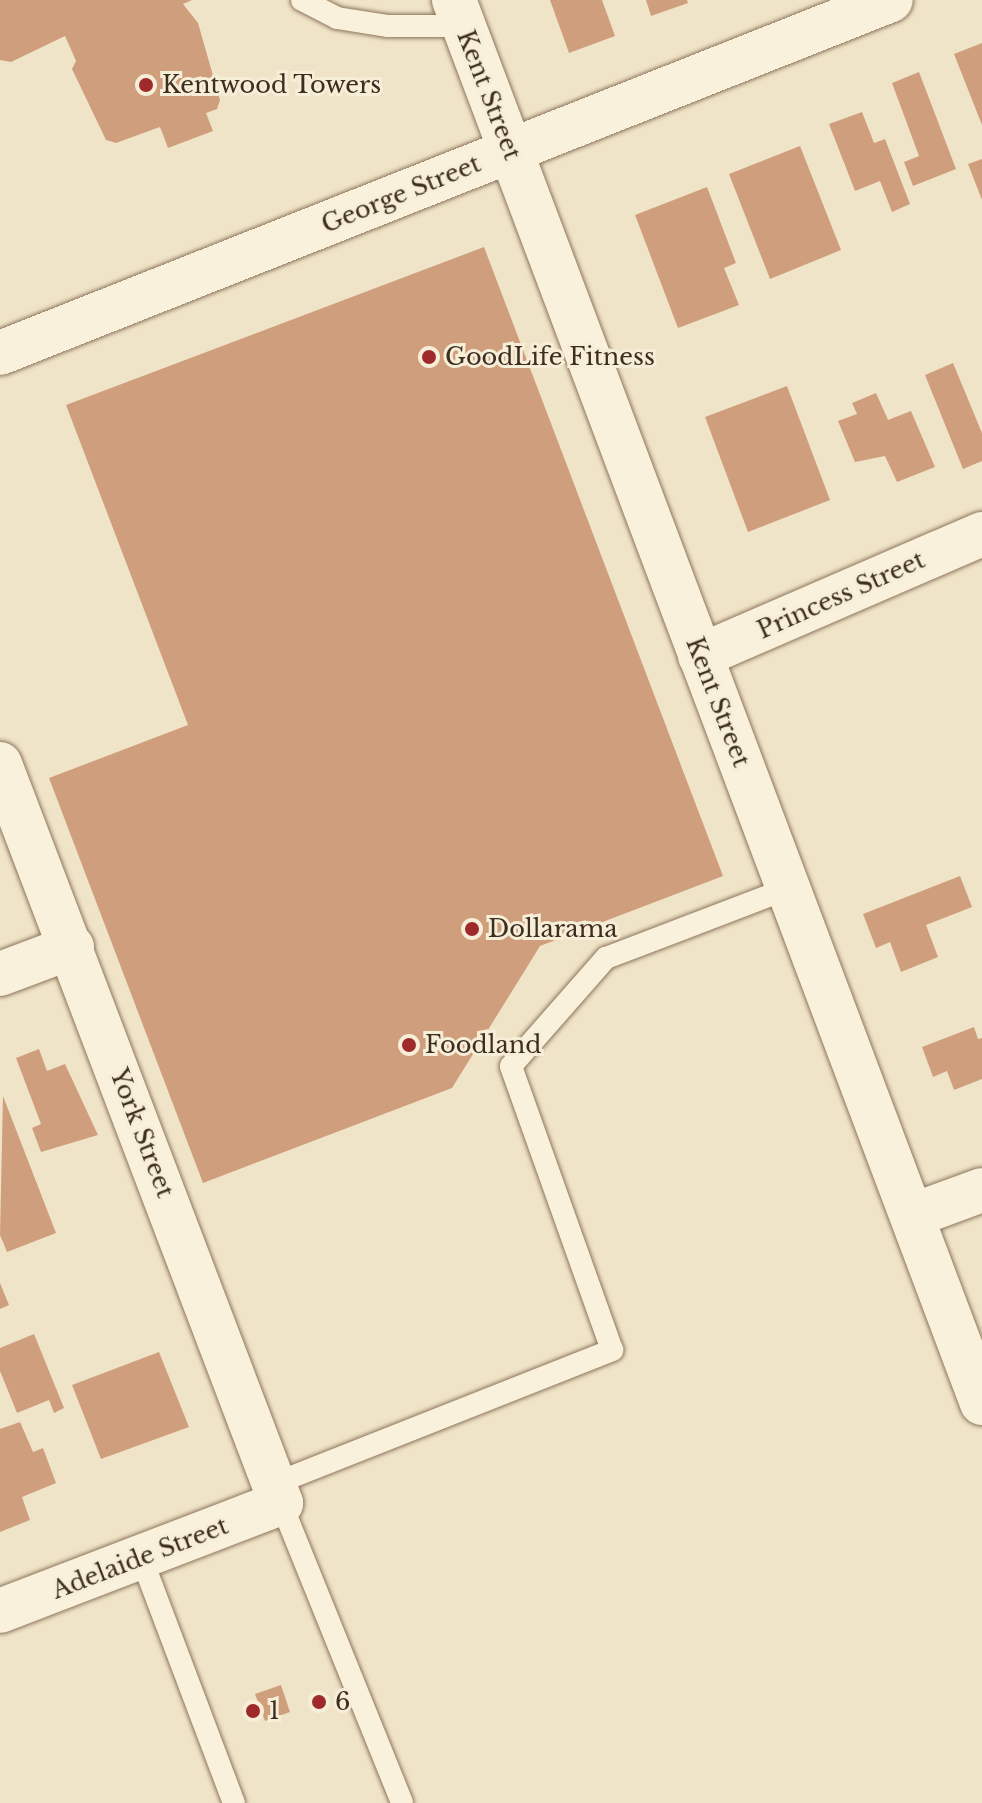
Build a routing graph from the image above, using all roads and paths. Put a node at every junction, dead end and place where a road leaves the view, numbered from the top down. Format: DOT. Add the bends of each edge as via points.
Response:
graph roads {
  1 [pos="302,0"];
  2 [pos="891,0"];
  3 [pos="459,13"];
  4 [pos="510,151"];
  5 [pos="0,353"];
  6 [pos="982,534"];
  7 [pos="700,656"];
  8 [pos="0,764"];
  9 [pos="789,888"];
  10 [pos="72,947"];
  11 [pos="0,974"];
  12 [pos="982,1190"];
  13 [pos="914,1215"];
  14 [pos="982,1403"];
  15 [pos="277,1494"];
  16 [pos="141,1557"];
  17 [pos="0,1611"];
  18 [pos="234,1803"];
  19 [pos="402,1803"];
  1 -- 3 [label="lane" via="337,18 375,24"];
  2 -- 4 [label="street, George Street"];
  3 -- 4 [label="street, Kent Street"];
  4 -- 5 [label="street, George Street"];
  4 -- 7 [label="street, Kent Street"];
  6 -- 7 [label="street, Princess Street"];
  7 -- 9 [label="street, Kent Street"];
  8 -- 10 [label="street, York Street"];
  9 -- 13 [label="street, Kent Street"];
  9 -- 15 [label="lane" via="606,958 511,1066 612,1350"];
  10 -- 11 [label="street"];
  10 -- 15 [label="street, York Street"];
  12 -- 13 [label="street"];
  13 -- 14 [label="street, Kent Street"];
  15 -- 16 [label="street, Adelaide Street"];
  15 -- 19 [label="lane"];
  16 -- 17 [label="street, Adelaide Street"];
  16 -- 18 [label="lane"];
}
